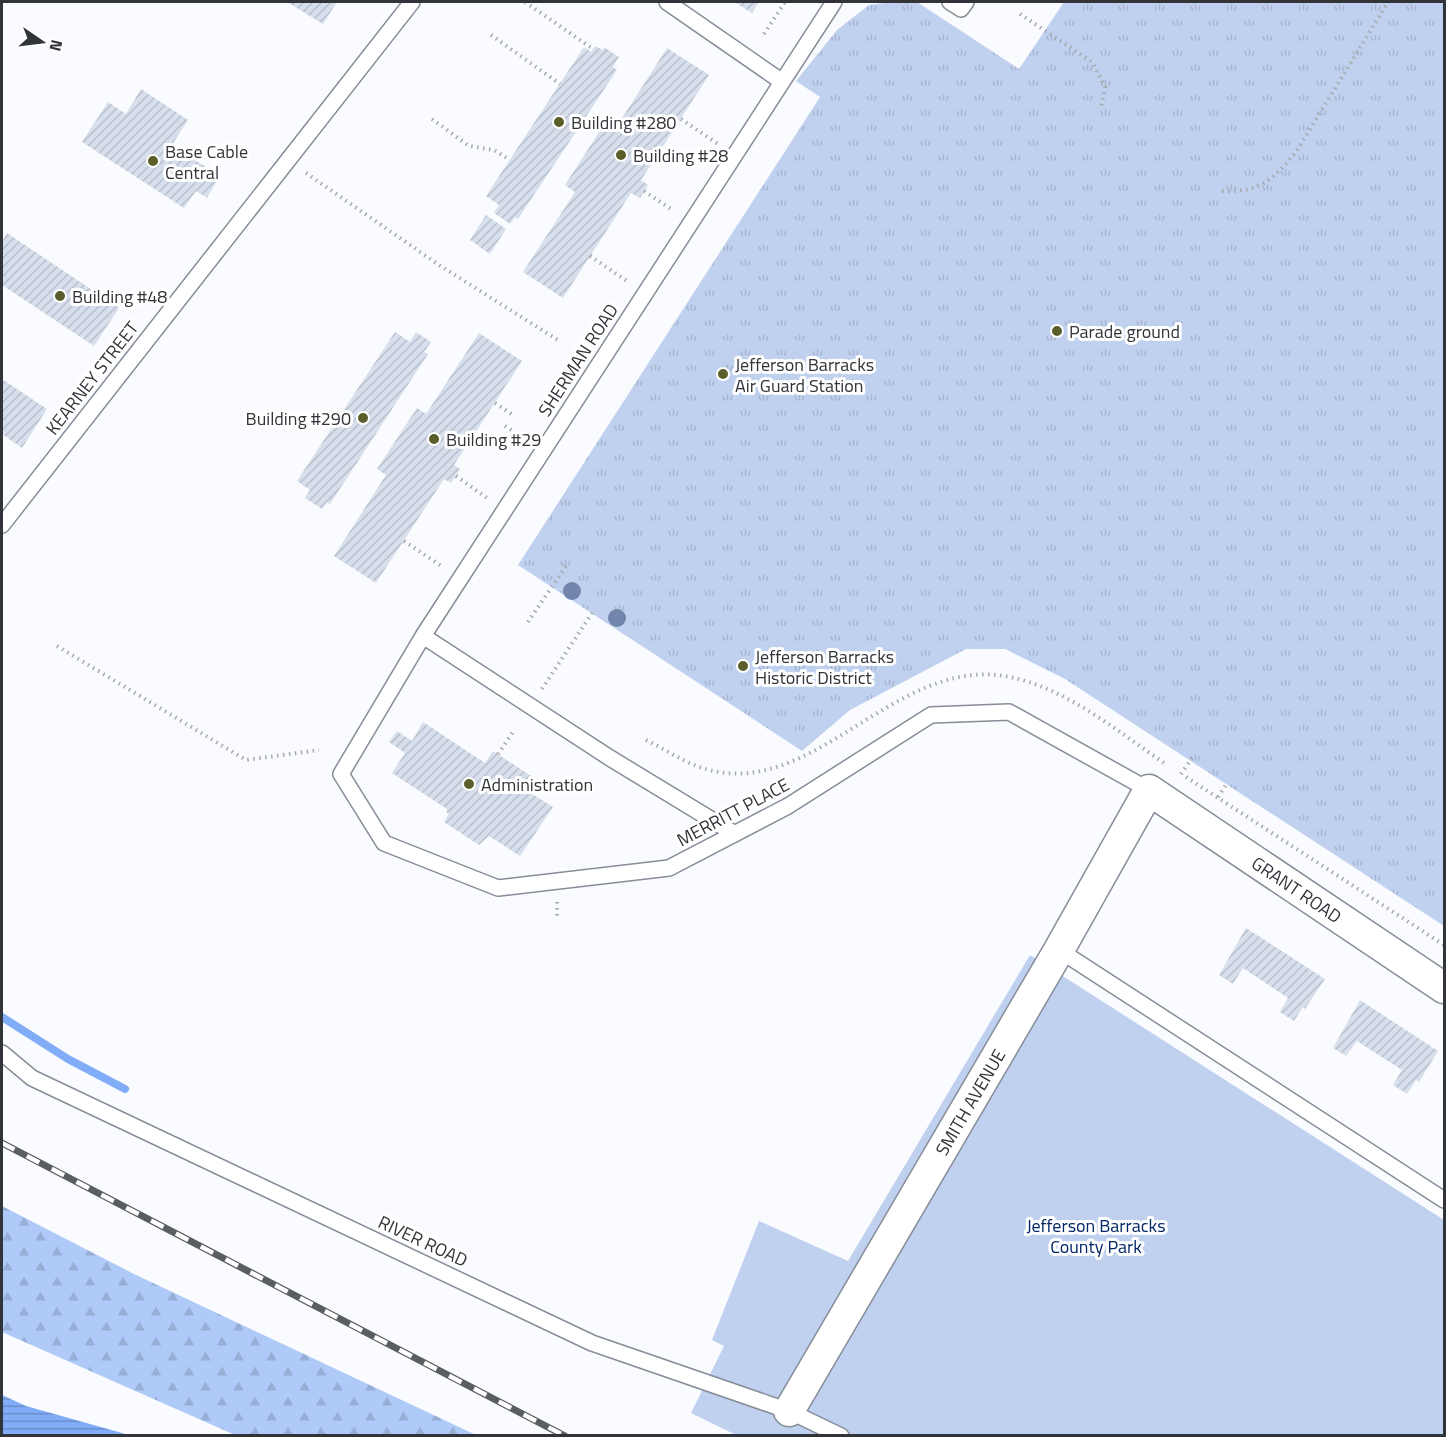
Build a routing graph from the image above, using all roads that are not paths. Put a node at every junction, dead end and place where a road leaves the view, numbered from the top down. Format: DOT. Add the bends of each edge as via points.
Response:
graph roads {
  1 [pos="412,2"];
  2 [pos="667,2"];
  3 [pos="834,2"];
  4 [pos="950,2"];
  5 [pos="966,2"];
  6 [pos="781,81"];
  7 [pos="2,525"];
  8 [pos="423,636"];
  9 [pos="341,774"];
  10 [pos="1149,790"];
  11 [pos="735,834"];
  12 [pos="1059,950"];
  13 [pos="1444,988"];
  14 [pos="2,1053"];
  15 [pos="1444,1200"];
  16 [pos="789,1411"];
  17 [pos="841,1436"];
  1 -- 7 [label="lane, KEARNEY STREET"];
  2 -- 6 [label="lane"];
  3 -- 6 [label="lane, SHERMAN ROAD"];
  4 -- 5 [label="lane" via="961,9"];
  6 -- 8 [label="lane, SHERMAN ROAD"];
  8 -- 9 [label="lane, SHERMAN ROAD"];
  8 -- 11 [label="lane"];
  9 -- 11 [label="lane, MERRITT PLACE" via="384,843 498,888 669,868"];
  10 -- 11 [label="lane, MERRITT PLACE" via="1010,712 931,715 788,806"];
  10 -- 12 [label="street, SMITH AVENUE"];
  10 -- 13 [label="street, GRANT ROAD"];
  12 -- 15 [label="lane"];
  12 -- 16 [label="street, SMITH AVENUE"];
  14 -- 16 [label="lane, RIVER ROAD" via="32,1078 592,1343"];
  16 -- 17 [label="lane, RIVER ROAD"];
}
